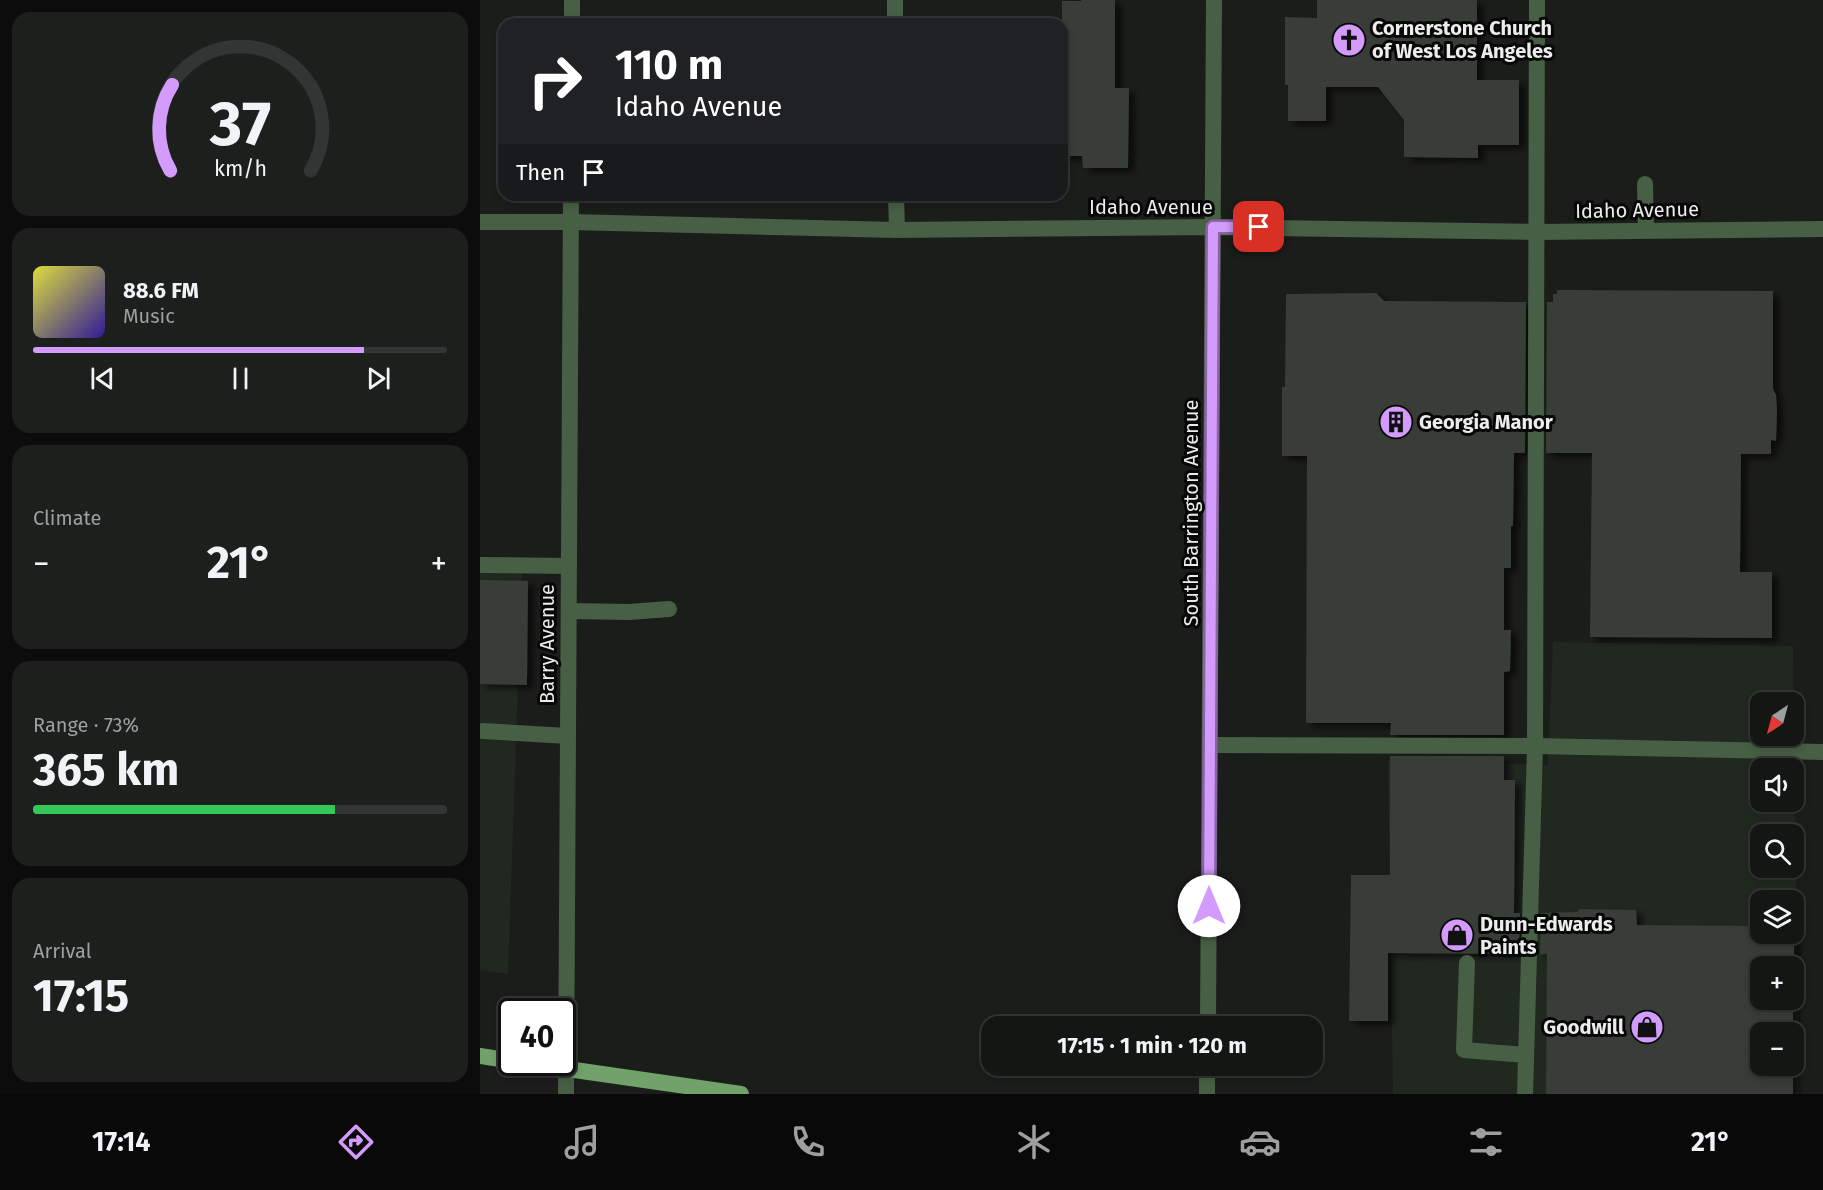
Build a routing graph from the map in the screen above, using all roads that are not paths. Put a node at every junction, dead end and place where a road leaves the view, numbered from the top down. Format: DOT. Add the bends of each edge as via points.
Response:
graph roads {
  1 [pos="572,0"];
  2 [pos="895,0"];
  3 [pos="1214,0"];
  4 [pos="1537,0"];
  5 [pos="572,18"];
  6 [pos="895,18"];
  7 [pos="1645,184"];
  8 [pos="571,201"];
  9 [pos="896,201"];
  10 [pos="480,222"];
  11 [pos="571,222"];
  12 [pos="1213,227"];
  13 [pos="1823,229"];
  14 [pos="897,230"];
  15 [pos="1646,230"];
  16 [pos="1536,232"];
  17 [pos="480,565"];
  18 [pos="569,566"];
  19 [pos="669,609"];
  20 [pos="569,611"];
  21 [pos="483,731"];
  22 [pos="568,736"];
  23 [pos="1210,745"];
  24 [pos="1535,746"];
  25 [pos="1823,752"];
  26 [pos="1467,963"];
  27 [pos="566,998"];
  28 [pos="1208,1016"];
  29 [pos="1527,1054"];
  30 [pos="480,1056"];
  31 [pos="498,1059"];
  32 [pos="576,1070"];
  33 [pos="566,1076"];
  34 [pos="1208,1076"];
  35 [pos="566,1094"];
  36 [pos="741,1094"];
  37 [pos="1207,1094"];
  38 [pos="1525,1094"];
  1 -- 5 [label="street"];
  2 -- 6 [label="street"];
  3 -- 12 [label="street, South Barrington Avenue"];
  4 -- 16 [label="street"];
  7 -- 15 [label="street"];
  8 -- 11 [label="street, Barry Avenue"];
  9 -- 14 [label="street"];
  10 -- 11 [label="street, Idaho Avenue"];
  11 -- 14 [label="street, Idaho Avenue"];
  11 -- 18 [label="street, Barry Avenue"];
  12 -- 14 [label="street, Idaho Avenue"];
  12 -- 16 [label="street, Idaho Avenue"];
  12 -- 23 [label="street, South Barrington Avenue"];
  13 -- 15 [label="street, Idaho Avenue"];
  15 -- 16 [label="street, Idaho Avenue"];
  16 -- 24 [label="street"];
  17 -- 18 [label="street"];
  18 -- 20 [label="street, Barry Avenue"];
  19 -- 20 [label="street"];
  20 -- 22 [label="street, Barry Avenue"];
  21 -- 22 [label="street"];
  22 -- 27 [label="street, Barry Avenue"];
  23 -- 24 [label="street"];
  23 -- 28 [label="street, South Barrington Avenue"];
  24 -- 25 [label="street"];
  24 -- 29 [label="street"];
  26 -- 29 [label="street" via="1464,1050"];
  29 -- 38 [label="street"];
  30 -- 31 [label="main road"];
  32 -- 36 [label="main road"];
  33 -- 35 [label="street, Barry Avenue"];
  34 -- 37 [label="street"];
}
